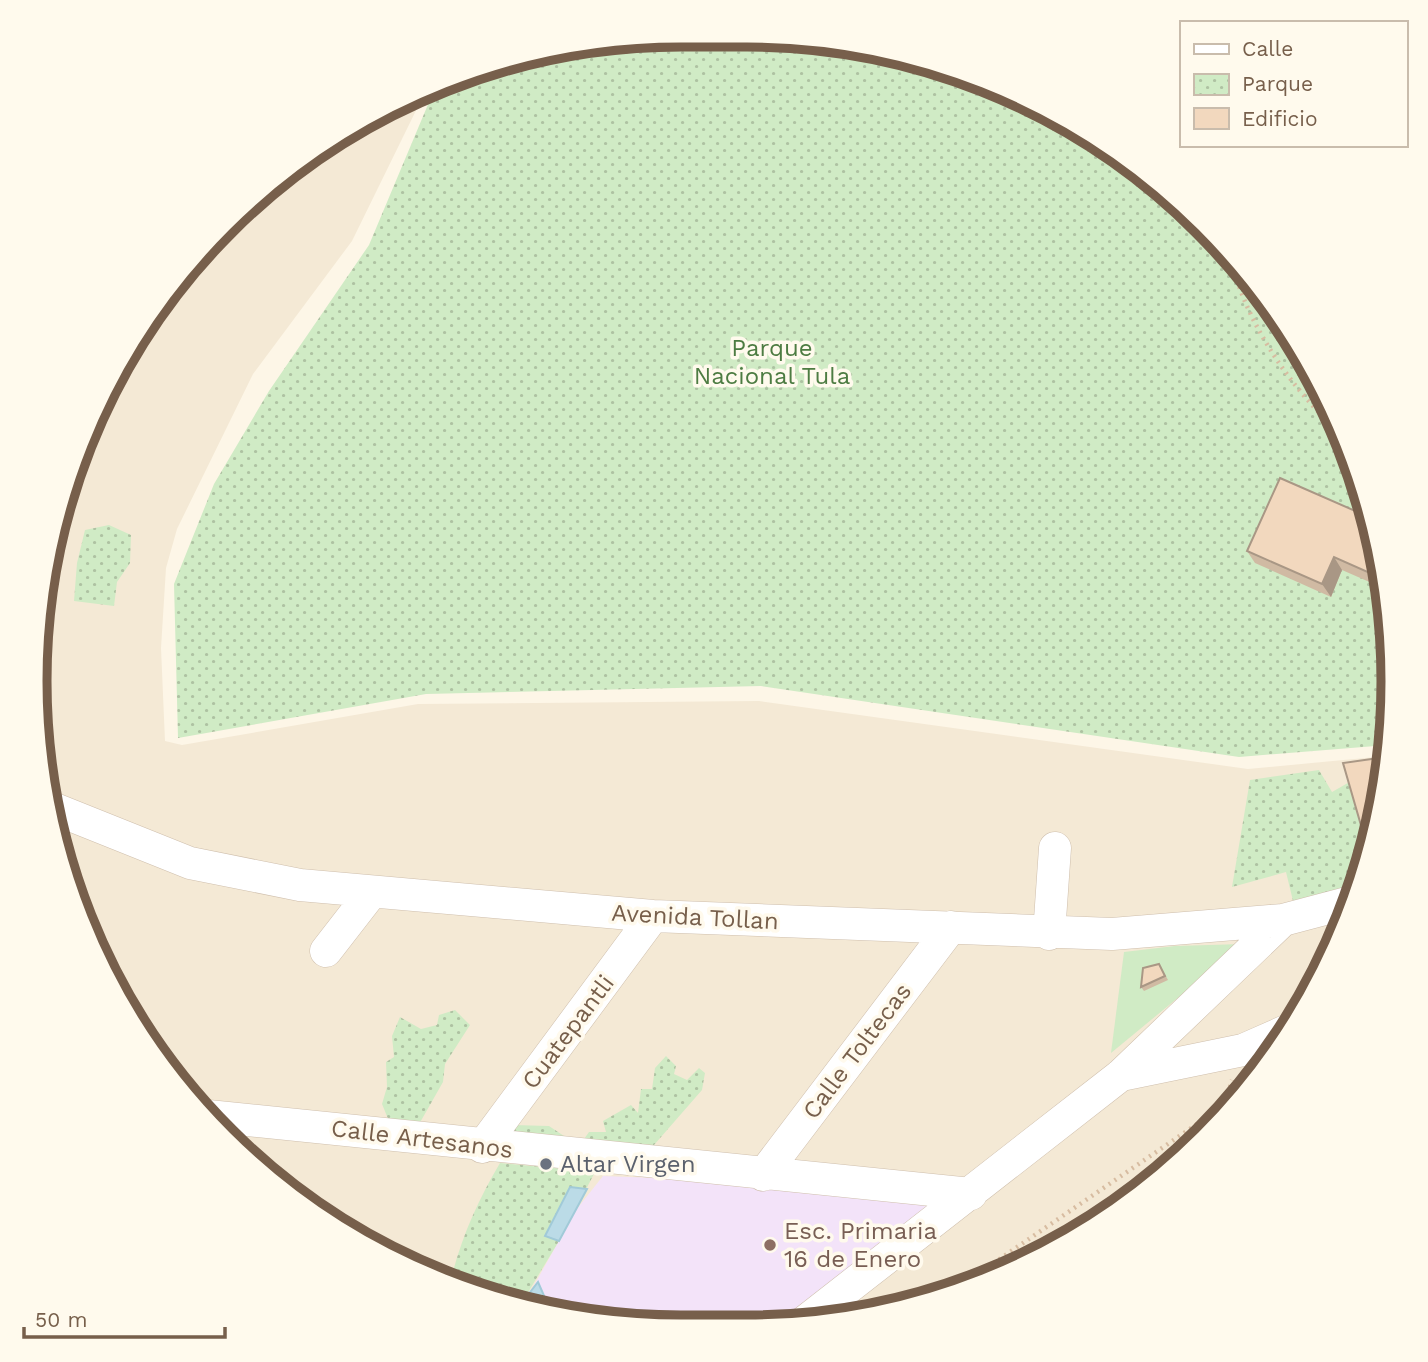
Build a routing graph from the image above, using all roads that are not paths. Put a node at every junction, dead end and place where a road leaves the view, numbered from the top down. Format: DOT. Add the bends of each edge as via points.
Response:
graph roads {
  1 [pos="61,811"];
  2 [pos="1055,848"];
  3 [pos="371,893"];
  4 [pos="1340,905"];
  5 [pos="653,916"];
  6 [pos="1283,920"];
  7 [pos="951,927"];
  8 [pos="1049,934"];
  9 [pos="326,951"];
  10 [pos="1271,1038"];
  11 [pos="1121,1075"];
  12 [pos="222,1118"];
  13 [pos="482,1147"];
  14 [pos="763,1175"];
  15 [pos="971,1194"];
  16 [pos="819,1310"];
  1 -- 3 [label="street, Avenida Tollan" via="190,863 300,885"];
  2 -- 8 [label="street"];
  3 -- 5 [label="street, Avenida Tollan"];
  3 -- 9 [label="street"];
  4 -- 6 [label="street, Avenida Tollan"];
  5 -- 7 [label="street, Avenida Tollan"];
  5 -- 13 [label="street, Cuatepantli"];
  6 -- 8 [label="street, Avenida Tollan" via="1112,934"];
  6 -- 11 [label="street"];
  7 -- 8 [label="street, Avenida Tollan"];
  7 -- 14 [label="street, Calle Toltecas"];
  10 -- 11 [label="street" via="1243,1050"];
  11 -- 15 [label="street"];
  12 -- 13 [label="street, Calle Artesanos"];
  13 -- 14 [label="street, Calle Artesanos"];
  14 -- 15 [label="street, Calle Artesanos"];
  15 -- 16 [label="street"];
}
